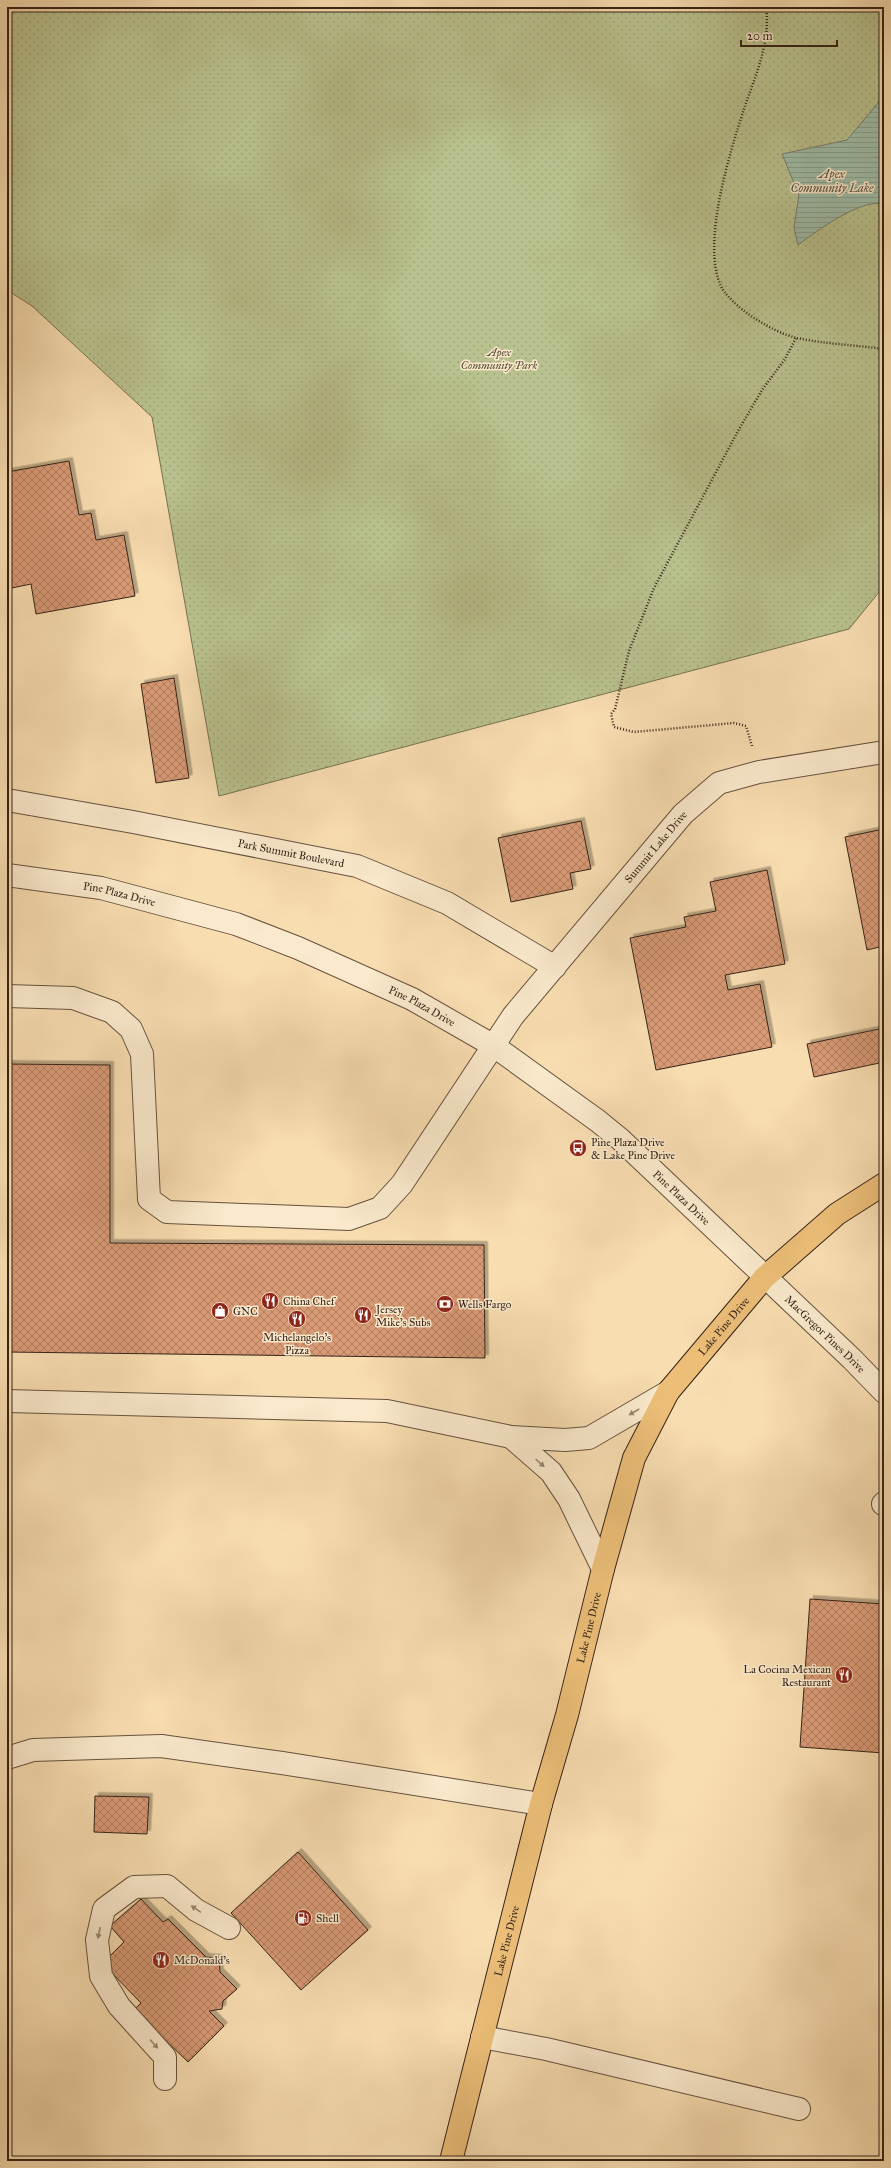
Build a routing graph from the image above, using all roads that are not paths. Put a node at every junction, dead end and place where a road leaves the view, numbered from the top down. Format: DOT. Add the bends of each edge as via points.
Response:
graph roads {
  1 [pos="884,752"];
  2 [pos="7,800"];
  3 [pos="7,875"];
  4 [pos="555,967"];
  5 [pos="7,996"];
  6 [pos="494,1046"];
  7 [pos="884,1184"];
  8 [pos="764,1278"];
  9 [pos="668,1392"];
  10 [pos="884,1392"];
  11 [pos="7,1401"];
  12 [pos="511,1437"];
  13 [pos="603,1569"];
  14 [pos="7,1758"];
  15 [pos="541,1804"];
  16 [pos="230,1928"];
  17 [pos="482,2037"];
  18 [pos="165,2079"];
  19 [pos="799,2109"];
  20 [pos="451,2161"];
  1 -- 4 [label="street, Summit Lake Drive" via="759,772 719,783 683,814"];
  2 -- 4 [label="street, Park Summit Boulevard" via="357,866 447,903"];
  3 -- 6 [label="street, Pine Plaza Drive" via="101,888 236,924 298,948 412,999"];
  4 -- 6 [label="street, Summit Lake Drive" via="513,1016"];
  5 -- 6 [label="street, Summit Lake Drive" via="73,998 112,1012 131,1029 142,1054 149,1199 167,1212 349,1219 380,1208 402,1184"];
  6 -- 8 [label="street, Pine Plaza Drive" via="620,1139"];
  7 -- 8 [label="main road, Lake Pine Drive" via="837,1214"];
  8 -- 9 [label="main road, Lake Pine Drive"];
  8 -- 10 [label="street, MacGregor Pines Drive"];
  9 -- 12 [label="street, one-way" via="590,1438 565,1440"];
  9 -- 13 [label="main road, Lake Pine Drive" via="634,1458"];
  11 -- 12 [label="street" via="387,1411"];
  12 -- 13 [label="street, one-way" via="551,1472 569,1499"];
  13 -- 15 [label="main road, Lake Pine Drive" via="567,1715"];
  14 -- 15 [label="street" via="33,1750 161,1746"];
  15 -- 17 [label="main road, Lake Pine Drive"];
  16 -- 18 [label="street, one-way" via="196,1910 167,1886 134,1887 104,1909 97,1940 101,1976 119,2006 165,2057"];
  17 -- 19 [label="street" via="546,2049"];
  17 -- 20 [label="main road, Lake Pine Drive"];
}
